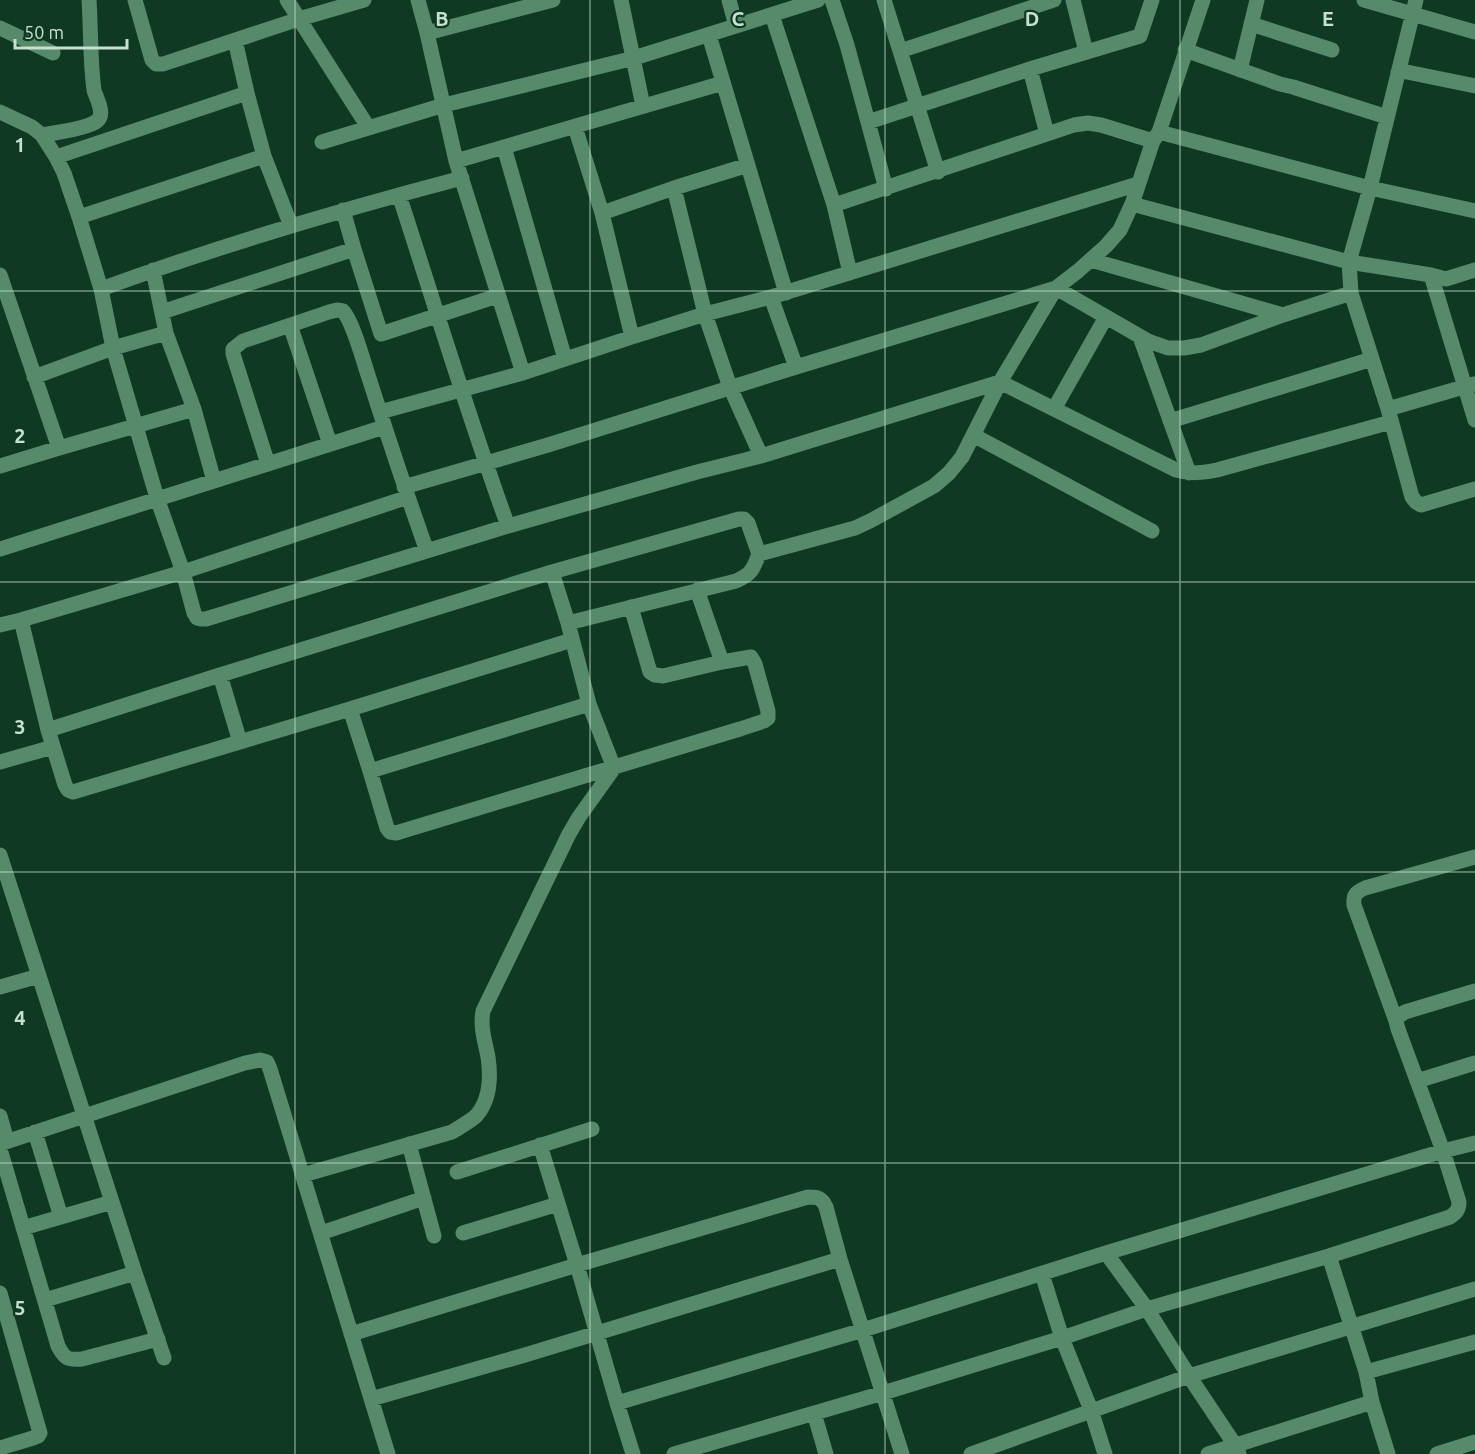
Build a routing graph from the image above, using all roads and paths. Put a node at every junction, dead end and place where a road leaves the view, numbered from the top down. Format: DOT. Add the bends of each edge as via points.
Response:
graph roads {
  1 [pos="89,0"];
  2 [pos="135,0"];
  3 [pos="286,0"];
  4 [pos="364,0"];
  5 [pos="418,0"];
  6 [pos="553,0"];
  7 [pos="621,0"];
  8 [pos="729,0"];
  9 [pos="818,0"];
  10 [pos="832,0"];
  11 [pos="884,0"];
  12 [pos="1054,0"];
  13 [pos="1073,0"];
  14 [pos="1152,0"];
  15 [pos="1203,0"];
  16 [pos="1257,0"];
  17 [pos="1364,0"];
  18 [pos="1414,7"];
  19 [pos="772,15"];
  20 [pos="299,19"];
  21 [pos="1251,24"];
  22 [pos="736,26"];
  23 [pos="0,28"];
  24 [pos="1475,32"];
  25 [pos="427,33"];
  26 [pos="709,34"];
  27 [pos="235,40"];
  28 [pos="1185,50"];
  29 [pos="1332,50"];
  30 [pos="900,51"];
  31 [pos="1086,52"];
  32 [pos="53,53"];
  33 [pos="634,58"];
  34 [pos="1030,69"];
  35 [pos="1240,70"];
  36 [pos="1398,72"];
  37 [pos="723,83"];
  38 [pos="1475,87"];
  39 [pos="247,93"];
  40 [pos="444,105"];
  41 [pos="643,106"];
  42 [pos="918,106"];
  43 [pos="0,112"];
  44 [pos="1387,117"];
  45 [pos="867,122"];
  46 [pos="368,127"];
  47 [pos="575,127"];
  48 [pos="1047,134"];
  49 [pos="42,135"];
  50 [pos="1156,137"];
  51 [pos="322,142"];
  52 [pos="504,147"];
  53 [pos="264,156"];
  54 [pos="56,157"];
  55 [pos="456,161"];
  56 [pos="748,165"];
  57 [pos="938,172"];
  58 [pos="462,178"];
  59 [pos="1138,184"];
  60 [pos="674,188"];
  61 [pos="1370,188"];
  62 [pos="886,189"];
  63 [pos="399,195"];
  64 [pos="1132,204"];
  65 [pos="834,206"];
  66 [pos="343,210"];
  67 [pos="1475,211"];
  68 [pos="602,213"];
  69 [pos="79,217"];
  70 [pos="291,226"];
  71 [pos="354,249"];
  72 [pos="1091,260"];
  73 [pos="1349,261"];
  74 [pos="153,270"];
  75 [pos="1475,270"];
  76 [pos="850,273"];
  77 [pos="1431,275"];
  78 [pos="0,276"];
  79 [pos="1056,288"];
  80 [pos="101,289"];
  81 [pos="1352,293"];
  82 [pos="778,295"];
  83 [pos="497,296"];
  84 [pos="162,312"];
  85 [pos="705,314"];
  86 [pos="438,315"];
  87 [pos="1283,315"];
  88 [pos="1106,317"];
  89 [pos="290,325"];
  90 [pos="166,333"];
  91 [pos="381,334"];
  92 [pos="632,337"];
  93 [pos="1140,337"];
  94 [pos="357,343"];
  95 [pos="113,348"];
  96 [pos="565,359"];
  97 [pos="1372,359"];
  98 [pos="796,367"];
  99 [pos="523,373"];
  100 [pos="34,377"];
  101 [pos="1000,382"];
  102 [pos="1470,386"];
  103 [pos="730,387"];
  104 [pos="461,389"];
  105 [pos="1054,409"];
  106 [pos="194,410"];
  107 [pos="1389,416"];
  108 [pos="382,420"];
  109 [pos="1170,420"];
  110 [pos="1475,420"];
  111 [pos="135,426"];
  112 [pos="973,435"];
  113 [pos="330,444"];
  114 [pos="59,448"];
  115 [pos="760,456"];
  116 [pos="1,461"];
  117 [pos="486,463"];
  118 [pos="268,464"];
  119 [pos="1189,473"];
  120 [pos="214,481"];
  121 [pos="1475,489"];
  122 [pos="406,492"];
  123 [pos="157,498"];
  124 [pos="508,526"];
  125 [pos="1152,531"];
  126 [pos="0,549"];
  127 [pos="427,551"];
  128 [pos="759,554"];
  129 [pos="183,572"];
  130 [pos="552,572"];
  131 [pos="697,590"];
  132 [pos="631,607"];
  133 [pos="21,620"];
  134 [pos="568,622"];
  135 [pos="0,625"];
  136 [pos="572,640"];
  137 [pos="722,662"];
  138 [pos="220,675"];
  139 [pos="589,704"];
  140 [pos="350,709"];
  141 [pos="48,730"];
  142 [pos="240,742"];
  143 [pos="53,747"];
  144 [pos="0,762"];
  145 [pos="614,768"];
  146 [pos="370,771"];
  147 [pos="0,855"];
  148 [pos="1475,857"];
  149 [pos="39,976"];
  150 [pos="0,987"];
  151 [pos="1475,991"];
  152 [pos="1396,1021"];
  153 [pos="1475,1063"];
  154 [pos="1417,1081"];
  155 [pos="0,1116"];
  156 [pos="84,1116"];
  157 [pos="592,1129"];
  158 [pos="35,1132"];
  159 [pos="1475,1143"];
  160 [pos="409,1144"];
  161 [pos="2,1145"];
  162 [pos="540,1145"];
  163 [pos="1443,1151"];
  164 [pos="458,1172"];
  165 [pos="303,1175"];
  166 [pos="424,1198"];
  167 [pos="112,1202"];
  168 [pos="558,1204"];
  169 [pos="61,1217"];
  170 [pos="23,1228"];
  171 [pos="321,1233"];
  172 [pos="464,1233"];
  173 [pos="434,1236"];
  174 [pos="1106,1253"];
  175 [pos="1329,1256"];
  176 [pos="840,1259"];
  177 [pos="577,1265"];
  178 [pos="135,1272"];
  179 [pos="1042,1274"];
  180 [pos="1475,1289"];
  181 [pos="0,1293"];
  182 [pos="45,1300"];
  183 [pos="1147,1309"];
  184 [pos="1351,1327"];
  185 [pos="863,1330"];
  186 [pos="597,1332"];
  187 [pos="351,1334"];
  188 [pos="1062,1338"];
  189 [pos="158,1339"];
  190 [pos="1475,1342"];
  191 [pos="164,1358"];
  192 [pos="1366,1372"];
  193 [pos="1189,1376"];
  194 [pos="882,1393"];
  195 [pos="371,1399"];
  196 [pos="1372,1402"];
  197 [pos="617,1403"];
  198 [pos="1091,1410"];
  199 [pos="814,1413"];
  200 [pos="1475,1442"];
  201 [pos="0,1448"];
  202 [pos="1237,1450"];
  203 [pos="388,1454"];
  204 [pos="633,1454"];
  205 [pos="674,1454"];
  206 [pos="826,1454"];
  207 [pos="902,1454"];
  208 [pos="970,1454"];
  209 [pos="1105,1454"];
  210 [pos="1208,1454"];
  211 [pos="1388,1454"];
  212 [pos="1437,1454"];
  1 -- 49 [label="street" via="94,91 100,118 87,125"];
  2 -- 27 [label="street" via="156,64"];
  3 -- 20 [label="street"];
  4 -- 20 [label="street"];
  5 -- 25 [label="street"];
  6 -- 25 [label="street"];
  7 -- 33 [label="street"];
  8 -- 22 [label="street"];
  9 -- 19 [label="street"];
  10 -- 45 [label="street"];
  11 -- 30 [label="street"];
  12 -- 30 [label="street"];
  13 -- 31 [label="street"];
  14 -- 31 [label="street" via="1140,36"];
  15 -- 28 [label="street"];
  16 -- 21 [label="street"];
  17 -- 18 [label="street"];
  18 -- 24 [label="street"];
  18 -- 36 [label="street"];
  19 -- 22 [label="street"];
  19 -- 65 [label="street"];
  20 -- 27 [label="street"];
  20 -- 46 [label="street"];
  21 -- 29 [label="street"];
  21 -- 35 [label="street"];
  22 -- 26 [label="street"];
  23 -- 32 [label="street"];
  25 -- 40 [label="street"];
  26 -- 33 [label="street"];
  26 -- 37 [label="street"];
  27 -- 39 [label="street"];
  28 -- 35 [label="street"];
  28 -- 50 [label="street"];
  30 -- 42 [label="street"];
  31 -- 34 [label="street"];
  33 -- 40 [label="street"];
  33 -- 41 [label="street"];
  34 -- 42 [label="street"];
  34 -- 48 [label="street"];
  35 -- 44 [label="street"];
  36 -- 38 [label="street"];
  36 -- 44 [label="street"];
  37 -- 41 [label="street"];
  37 -- 56 [label="street"];
  39 -- 53 [label="street"];
  39 -- 54 [label="street"];
  40 -- 46 [label="street"];
  40 -- 55 [label="street"];
  41 -- 47 [label="street"];
  42 -- 45 [label="street"];
  42 -- 57 [label="street"];
  43 -- 49 [label="street"];
  44 -- 61 [label="street"];
  45 -- 62 [label="street"];
  46 -- 51 [label="street"];
  47 -- 52 [label="street"];
  47 -- 68 [label="street"];
  48 -- 50 [label="street" via="1088,123"];
  48 -- 57 [label="street"];
  49 -- 54 [label="street"];
  50 -- 59 [label="street"];
  50 -- 61 [label="street"];
  52 -- 55 [label="street"];
  52 -- 96 [label="street"];
  53 -- 69 [label="street"];
  53 -- 70 [label="street"];
  54 -- 69 [label="street"];
  55 -- 58 [label="street"];
  56 -- 60 [label="street"];
  56 -- 82 [label="street"];
  57 -- 62 [label="street"];
  58 -- 63 [label="street"];
  58 -- 83 [label="street"];
  59 -- 64 [label="street"];
  59 -- 76 [label="street"];
  60 -- 68 [label="street"];
  60 -- 85 [label="street"];
  61 -- 67 [label="street"];
  61 -- 73 [label="street"];
  62 -- 65 [label="street"];
  63 -- 66 [label="street"];
  63 -- 86 [label="street"];
  64 -- 72 [label="street" via="1120,230"];
  64 -- 73 [label="street"];
  65 -- 76 [label="street"];
  66 -- 70 [label="street"];
  66 -- 71 [label="street"];
  68 -- 92 [label="street"];
  69 -- 80 [label="street"];
  70 -- 74 [label="street"];
  71 -- 84 [label="street"];
  71 -- 91 [label="street"];
  72 -- 79 [label="street"];
  72 -- 87 [label="street"];
  73 -- 77 [label="street"];
  73 -- 81 [label="street"];
  74 -- 80 [label="street"];
  74 -- 84 [label="street"];
  75 -- 77 [label="street" via="1446,279"];
  76 -- 82 [label="street"];
  77 -- 102 [label="street"];
  78 -- 100 [label="street"];
  79 -- 88 [label="street"];
  79 -- 98 [label="street"];
  79 -- 101 [label="street"];
  80 -- 95 [label="street"];
  81 -- 87 [label="street"];
  81 -- 97 [label="street"];
  82 -- 85 [label="street"];
  82 -- 98 [label="street"];
  83 -- 86 [label="street"];
  83 -- 99 [label="street"];
  84 -- 90 [label="street"];
  85 -- 92 [label="street"];
  85 -- 103 [label="street"];
  86 -- 91 [label="street"];
  86 -- 104 [label="street"];
  87 -- 93 [label="street" via="1184,348 1168,348"];
  88 -- 93 [label="street"];
  88 -- 105 [label="street"];
  89 -- 94 [label="street" via="343,311"];
  89 -- 113 [label="street"];
  89 -- 118 [label="street" via="243,341 233,349"];
  90 -- 95 [label="street"];
  90 -- 106 [label="street"];
  91 -- 94 [label="street"];
  92 -- 96 [label="street"];
  93 -- 109 [label="street"];
  94 -- 108 [label="street"];
  95 -- 100 [label="street"];
  95 -- 111 [label="street"];
  96 -- 99 [label="street"];
  97 -- 107 [label="street"];
  97 -- 109 [label="street"];
  98 -- 103 [label="street"];
  99 -- 104 [label="street"];
  100 -- 114 [label="street"];
  101 -- 105 [label="street"];
  101 -- 112 [label="street"];
  101 -- 115 [label="street"];
  102 -- 107 [label="street"];
  102 -- 110 [label="street"];
  103 -- 115 [label="street"];
  103 -- 117 [label="street"];
  104 -- 108 [label="street"];
  104 -- 117 [label="street"];
  105 -- 119 [label="street"];
  106 -- 111 [label="street"];
  106 -- 120 [label="street"];
  107 -- 119 [label="street" via="1217,470"];
  107 -- 121 [label="street" via="1416,502 1420,505"];
  108 -- 113 [label="street"];
  108 -- 122 [label="street"];
  109 -- 119 [label="street"];
  111 -- 114 [label="street"];
  111 -- 123 [label="street"];
  112 -- 125 [label="street"];
  112 -- 128 [label="street" via="962,457 934,486 855,528"];
  113 -- 118 [label="street"];
  114 -- 116 [label="street"];
  115 -- 124 [label="street"];
  117 -- 122 [label="street"];
  117 -- 124 [label="street"];
  118 -- 120 [label="street"];
  120 -- 123 [label="street"];
  122 -- 127 [label="street"];
  122 -- 129 [label="street"];
  123 -- 126 [label="street"];
  123 -- 129 [label="street"];
  124 -- 127 [label="street"];
  127 -- 129 [label="street" via="201,620 194,613"];
  128 -- 130 [label="street" via="744,519"];
  128 -- 131 [label="street" via="746,577"];
  129 -- 133 [label="street"];
  130 -- 134 [label="street"];
  130 -- 138 [label="street"];
  131 -- 132 [label="street"];
  131 -- 137 [label="street"];
  132 -- 134 [label="street"];
  132 -- 137 [label="street" via="650,672 663,676"];
  133 -- 135 [label="street"];
  133 -- 141 [label="street"];
  134 -- 136 [label="street"];
  136 -- 139 [label="street"];
  136 -- 140 [label="street"];
  137 -- 145 [label="street" via="751,657 768,718"];
  138 -- 141 [label="street"];
  138 -- 142 [label="street"];
  139 -- 145 [label="street"];
  139 -- 146 [label="street"];
  140 -- 142 [label="street"];
  140 -- 146 [label="street"];
  141 -- 143 [label="street"];
  142 -- 143 [label="street" via="73,792 65,785"];
  143 -- 144 [label="street"];
  145 -- 146 [label="street" via="396,833 387,828"];
  145 -- 160 [label="street" via="579,816 558,854 483,1011 481,1022 490,1075 484,1102 476,1115 452,1132"];
  147 -- 149 [label="street"];
  148 -- 152 [label="street" via="1365,888 1353,897"];
  149 -- 150 [label="street"];
  149 -- 156 [label="street"];
  151 -- 152 [label="street" via="1405,1012"];
  152 -- 154 [label="street"];
  153 -- 154 [label="street"];
  154 -- 163 [label="street"];
  155 -- 161 [label="street"];
  156 -- 158 [label="street"];
  156 -- 165 [label="street" via="260,1060 267,1062 270,1069"];
  156 -- 167 [label="street"];
  157 -- 162 [label="street"];
  158 -- 161 [label="street"];
  158 -- 169 [label="street"];
  159 -- 163 [label="street"];
  160 -- 165 [label="street"];
  160 -- 166 [label="street"];
  161 -- 170 [label="street"];
  162 -- 164 [label="street"];
  162 -- 168 [label="street"];
  163 -- 174 [label="street"];
  163 -- 175 [label="street" via="1459,1202 1456,1213"];
  165 -- 171 [label="street"];
  166 -- 171 [label="street"];
  166 -- 173 [label="street"];
  167 -- 169 [label="street"];
  167 -- 178 [label="street"];
  168 -- 172 [label="street"];
  168 -- 177 [label="street"];
  169 -- 170 [label="street"];
  170 -- 182 [label="street"];
  171 -- 187 [label="street"];
  174 -- 179 [label="street"];
  174 -- 183 [label="street"];
  175 -- 183 [label="street"];
  175 -- 184 [label="street"];
  176 -- 177 [label="street" via="823,1200 808,1197"];
  176 -- 185 [label="street"];
  176 -- 186 [label="street"];
  177 -- 186 [label="street"];
  177 -- 187 [label="street"];
  178 -- 182 [label="street"];
  178 -- 189 [label="street"];
  179 -- 185 [label="street"];
  179 -- 188 [label="street"];
  180 -- 184 [label="street"];
  181 -- 201 [label="street" via="40,1432"];
  182 -- 189 [label="street" via="58,1347 71,1360"];
  183 -- 188 [label="street"];
  183 -- 193 [label="street"];
  184 -- 192 [label="street"];
  184 -- 193 [label="street"];
  185 -- 194 [label="street"];
  185 -- 197 [label="street"];
  186 -- 195 [label="street"];
  186 -- 197 [label="street"];
  187 -- 195 [label="street"];
  188 -- 194 [label="street"];
  188 -- 198 [label="street"];
  189 -- 191 [label="street"];
  190 -- 192 [label="street"];
  192 -- 196 [label="street"];
  193 -- 198 [label="street"];
  193 -- 202 [label="street"];
  194 -- 199 [label="street"];
  194 -- 207 [label="street"];
  195 -- 203 [label="street"];
  196 -- 202 [label="street"];
  196 -- 211 [label="street"];
  197 -- 204 [label="street"];
  198 -- 208 [label="street"];
  198 -- 209 [label="street"];
  199 -- 205 [label="street"];
  199 -- 206 [label="street"];
  200 -- 212 [label="street"];
  202 -- 210 [label="street"];
}
